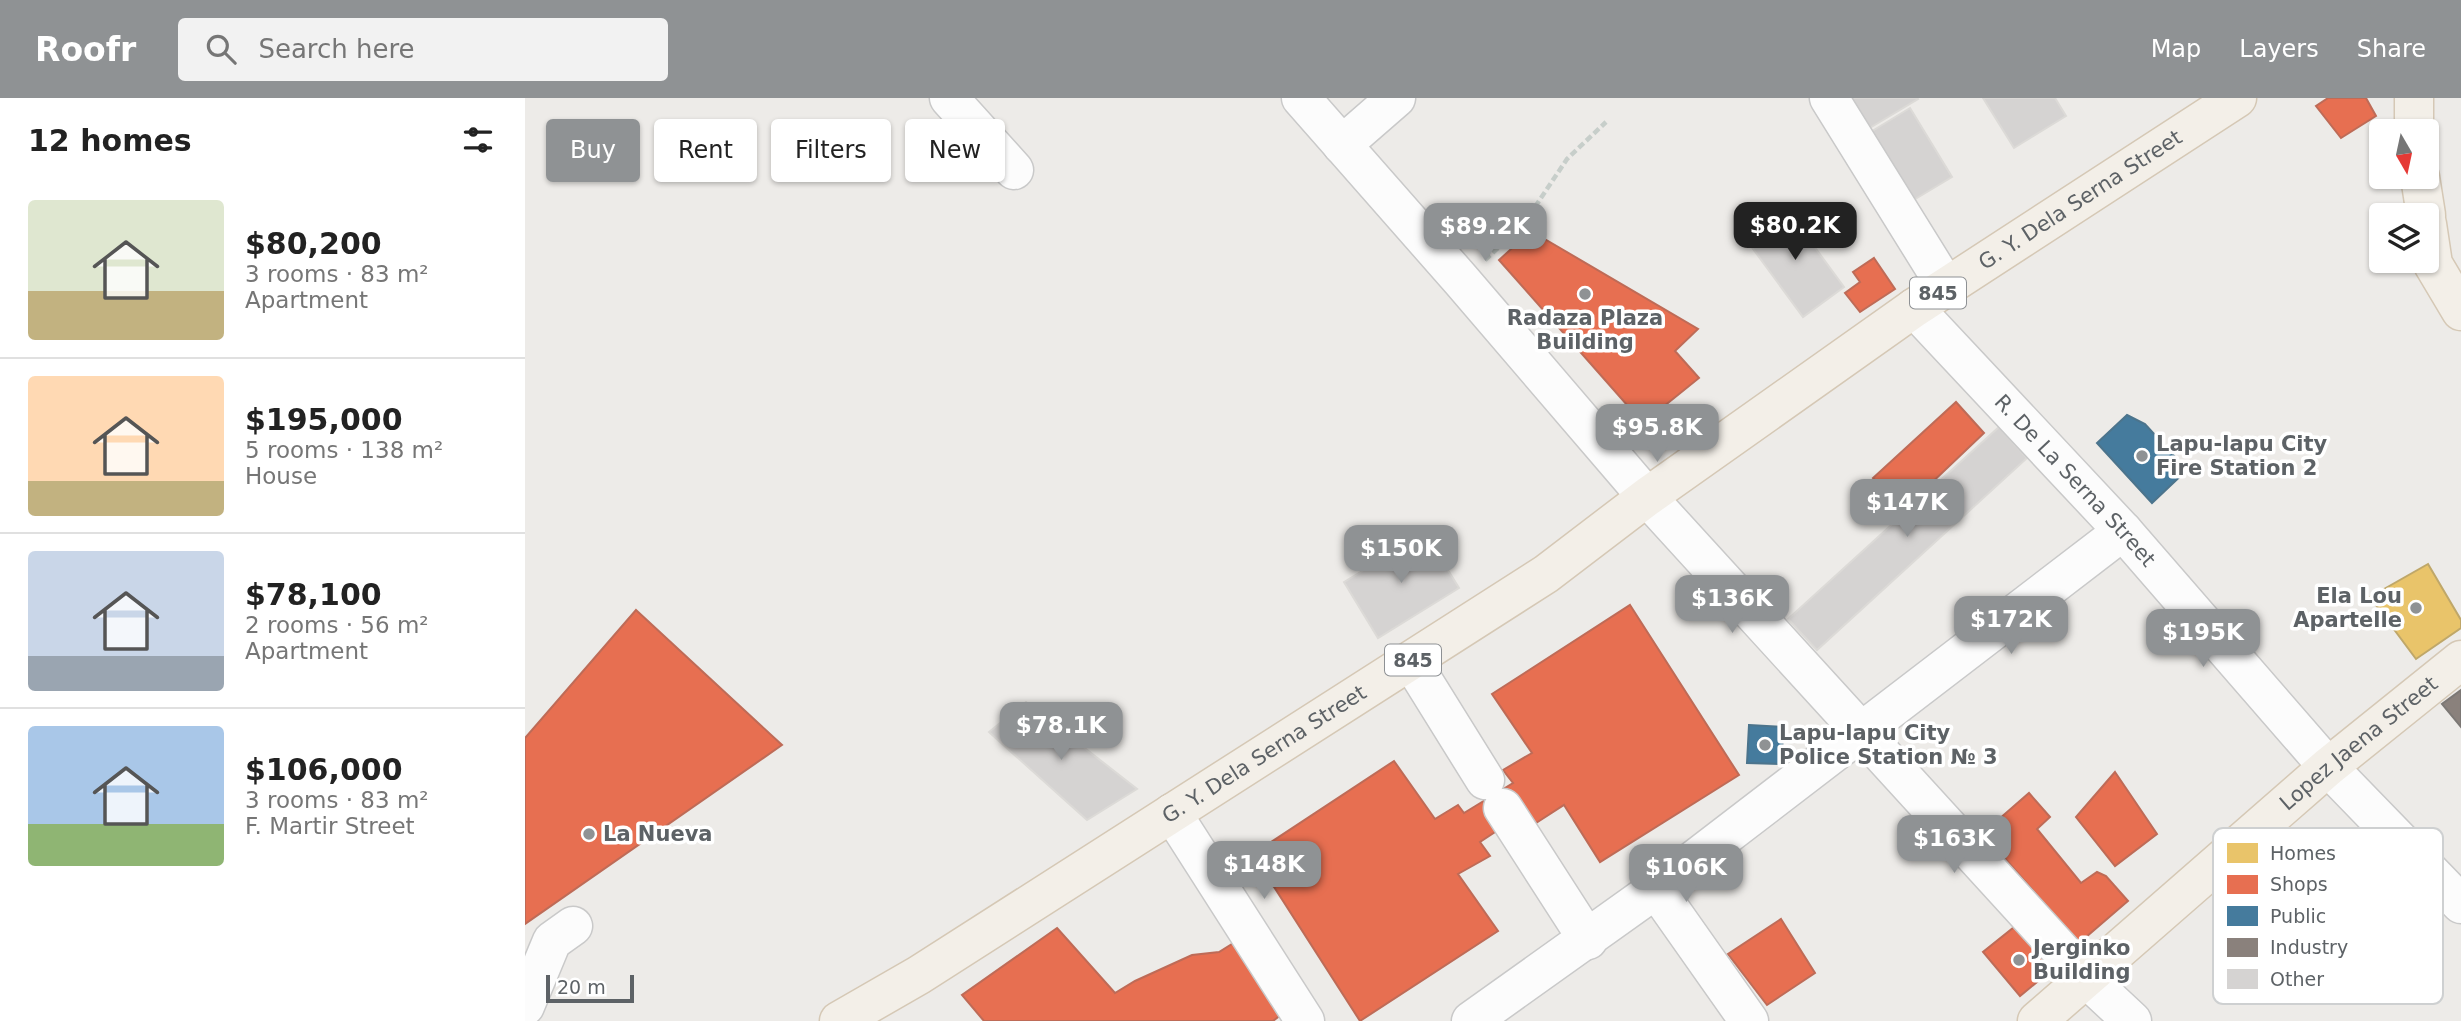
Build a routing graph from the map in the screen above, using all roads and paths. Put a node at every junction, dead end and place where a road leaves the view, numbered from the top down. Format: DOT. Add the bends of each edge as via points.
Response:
graph roads {
  1 [pos="949,98"];
  2 [pos="1301,98"];
  3 [pos="1396,98"];
  4 [pos="1829,98"];
  5 [pos="2237,98"];
  6 [pos="2414,98"];
  7 [pos="2414,119"];
  8 [pos="1606,122"];
  9 [pos="1342,145"];
  10 [pos="1014,170"];
  11 [pos="2438,273"];
  12 [pos="1461,280"];
  13 [pos="1947,288"];
  14 [pos="1914,308"];
  15 [pos="2461,311"];
  16 [pos="1647,497"];
  17 [pos="2123,531"];
  18 [pos="2461,660"];
  19 [pos="1411,661"];
  20 [pos="1862,734"];
  21 [pos="2328,767"];
  22 [pos="1172,813"];
  23 [pos="2259,828"];
  24 [pos="2387,828"];
  25 [pos="2213,868"];
  26 [pos="2443,885"];
  27 [pos="1656,889"];
  28 [pos="2461,904"];
  29 [pos="573,926"];
  30 [pos="1588,940"];
  31 [pos="2087,979"];
  32 [pos="525,1006"];
  33 [pos="839,1021"];
  34 [pos="1305,1021"];
  35 [pos="1471,1021"];
  36 [pos="1749,1021"];
  37 [pos="2038,1021"];
  38 [pos="2132,1021"];
  1 -- 10 [label="street"];
  2 -- 9 [label="street"];
  3 -- 9 [label="street"];
  4 -- 13 [label="street"];
  5 -- 13 [label="main road, G. Y. Dela Serna Street / 845"];
  6 -- 7 [label="main road"];
  8 -- 12 [label="path" via="1567,159 1523,225"];
  9 -- 12 [label="street"];
  11 -- 15 [label="main road"];
  12 -- 16 [label="street"];
  13 -- 14 [label="main road, G. Y. Dela Serna Street / 845"];
  14 -- 16 [label="main road, G. Y. Dela Serna Street / 845"];
  14 -- 17 [label="street, R. De La Serna Street"];
  16 -- 19 [label="main road, G. Y. Dela Serna Street / 845" via="1546,574"];
  16 -- 20 [label="street"];
  17 -- 20 [label="street"];
  17 -- 21 [label="street, R. De La Serna Street"];
  18 -- 21 [label="main road, Lopez Jaena Street"];
  19 -- 22 [label="main road, G. Y. Dela Serna Street / 845"];
  19 -- 30 [label="street"];
  20 -- 27 [label="street"];
  20 -- 31 [label="street"];
  21 -- 23 [label="main road, Lopez Jaena Street"];
  21 -- 24 [label="street, R. De La Serna Street"];
  22 -- 33 [label="main road, G. Y. Dela Serna Street / 845"];
  22 -- 34 [label="street"];
  25 -- 31 [label="main road, Lopez Jaena Street"];
  26 -- 28 [label="street, R. De La Serna Street"];
  27 -- 30 [label="street"];
  27 -- 36 [label="street"];
  29 -- 32 [label="street" via="552,941"];
  30 -- 35 [label="street"];
  31 -- 37 [label="main road, Lopez Jaena Street"];
  31 -- 38 [label="street"];
}
